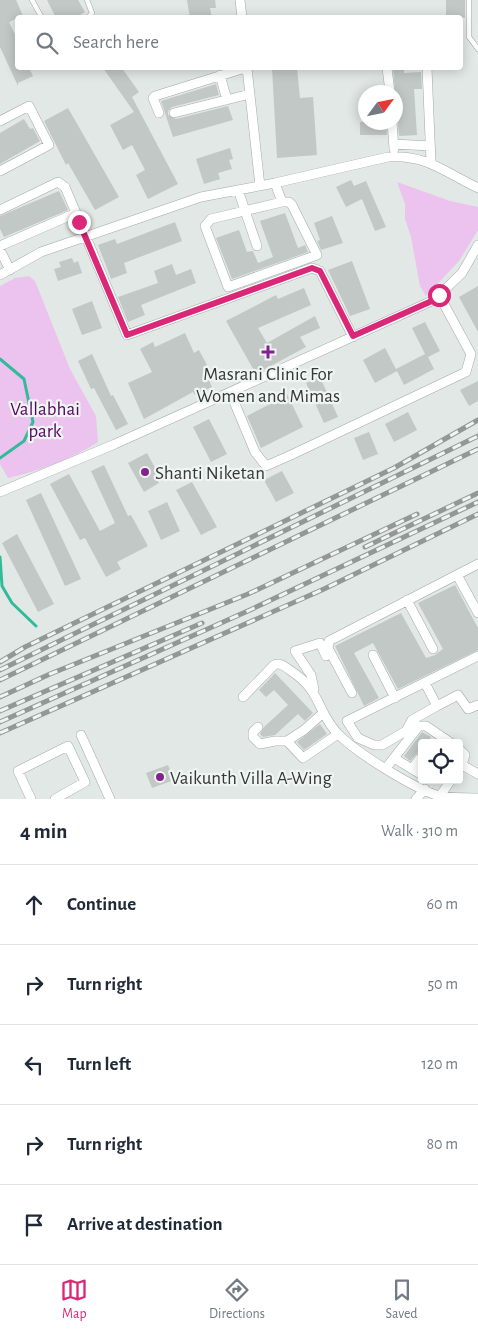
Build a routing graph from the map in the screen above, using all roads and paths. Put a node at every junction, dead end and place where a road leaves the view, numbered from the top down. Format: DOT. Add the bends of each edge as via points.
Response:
graph roads {
  1 [pos="32,0"];
  2 [pos="87,0"];
  3 [pos="240,0"];
  4 [pos="469,0"];
  5 [pos="40,15"];
  6 [pos="90,15"];
  7 [pos="242,15"];
  8 [pos="478,49"];
  9 [pos="239,70"];
  10 [pos="246,70"];
  11 [pos="387,70"];
  12 [pos="427,70"];
  13 [pos="220,75"];
  14 [pos="389,85"];
  15 [pos="250,94"];
  16 [pos="227,100"];
  17 [pos="159,113"];
  18 [pos="174,113"];
  19 [pos="0,121"];
  20 [pos="393,130"];
  21 [pos="394,144"];
  22 [pos="412,145"];
  23 [pos="426,146"];
  24 [pos="395,157"];
  25 [pos="422,160"];
  26 [pos="0,171"];
  27 [pos="275,183"];
  28 [pos="260,186"];
  29 [pos="478,188"];
  30 [pos="238,190"];
  31 [pos="282,202"];
  32 [pos="0,210"];
  33 [pos="245,211"];
  34 [pos="76,213"];
  35 [pos="85,237"];
  36 [pos="478,245"];
  37 [pos="257,246"];
  38 [pos="0,248"];
  39 [pos="298,263"];
  40 [pos="10,270"];
  41 [pos="301,272"];
  42 [pos="0,275"];
  43 [pos="265,280"];
  44 [pos="439,295"];
  45 [pos="353,336"];
  46 [pos="230,392"];
  47 [pos="0,492"];
  48 [pos="478,564"];
  49 [pos="457,574"];
  50 [pos="407,600"];
  51 [pos="478,613"];
  52 [pos="433,649"];
  53 [pos="373,655"];
  54 [pos="478,656"];
  55 [pos="328,659"];
  56 [pos="425,682"];
  57 [pos="314,692"];
  58 [pos="352,693"];
  59 [pos="243,697"];
  60 [pos="395,698"];
  61 [pos="478,705"];
  62 [pos="438,706"];
  63 [pos="323,713"];
  64 [pos="258,727"];
  65 [pos="338,734"];
  66 [pos="80,735"];
  67 [pos="437,739"];
  68 [pos="286,741"];
  69 [pos="90,756"];
  70 [pos="394,758"];
  71 [pos="418,760"];
  72 [pos="77,764"];
  73 [pos="386,768"];
  74 [pos="463,768"];
  75 [pos="412,769"];
  76 [pos="418,773"];
  77 [pos="478,774"];
  78 [pos="448,784"];
  79 [pos="425,789"];
  80 [pos="440,796"];
  81 [pos="459,798"];
  82 [pos="478,798"];
  83 [pos="30,799"];
  84 [pos="55,799"];
  85 [pos="110,799"];
  86 [pos="416,799"];
  1 -- 5 [label="lane"];
  2 -- 6 [label="lane"];
  3 -- 7 [label="street"];
  4 -- 8 [label="lane" via="469,38"];
  9 -- 13 [label="street"];
  10 -- 15 [label="street"];
  11 -- 14 [label="street"];
  12 -- 23 [label="street"];
  13 -- 16 [label="street"];
  13 -- 17 [label="street" via="155,96"];
  15 -- 16 [label="street"];
  15 -- 28 [label="street"];
  16 -- 18 [label="street"];
  19 -- 26 [label="street" via="29,106 49,145"];
  20 -- 21 [label="street"];
  21 -- 22 [label="street"];
  21 -- 24 [label="street"];
  22 -- 23 [label="street"];
  22 -- 25 [label="street"];
  23 -- 25 [label="street"];
  24 -- 25 [label="street"];
  24 -- 27 [label="street"];
  25 -- 29 [label="street"];
  27 -- 28 [label="street"];
  27 -- 31 [label="street"];
  28 -- 30 [label="street"];
  30 -- 33 [label="street"];
  30 -- 35 [label="street" via="201,197"];
  31 -- 33 [label="street"];
  31 -- 39 [label="street" via="292,205 317,252 315,257"];
  32 -- 34 [label="street" via="58,182 65,187"];
  33 -- 37 [label="street"];
  33 -- 43 [label="street" via="211,219 206,226 227,286"];
  34 -- 35 [label="street"];
  34 -- 38 [label="street"];
  35 -- 40 [label="street" via="41,252"];
  35 -- 43 [label="street" via="127,335"];
  36 -- 44 [label="street" via="462,273"];
  38 -- 40 [label="street"];
  39 -- 41 [label="street"];
  39 -- 43 [label="street"];
  40 -- 42 [label="street"];
  41 -- 43 [label="street"];
  41 -- 45 [label="street" via="312,268 320,271"];
  44 -- 45 [label="street"];
  44 -- 46 [label="street" via="471,354 466,372 299,451 266,466 255,452"];
  45 -- 46 [label="street"];
  46 -- 47 [label="street"];
  48 -- 49 [label="street"];
  49 -- 50 [label="street"];
  49 -- 51 [label="street"];
  50 -- 52 [label="street"];
  50 -- 58 [label="street" via="329,641 328,648"];
  53 -- 60 [label="street"];
  54 -- 56 [label="street"];
  55 -- 57 [label="street" via="320,643 295,651 311,676"];
  56 -- 60 [label="street"];
  56 -- 62 [label="street"];
  57 -- 59 [label="street" via="306,680 277,664"];
  57 -- 63 [label="street"];
  60 -- 62 [label="street" via="347,721 356,737 382,745 406,731 412,720"];
  61 -- 62 [label="street" via="468,709 458,695"];
  63 -- 65 [label="street"];
  63 -- 68 [label="street"];
  64 -- 68 [label="street" via="252,736 260,744"];
  65 -- 68 [label="street" via="303,758"];
  65 -- 73 [label="street"];
  66 -- 69 [label="street"];
  67 -- 70 [label="street" via="426,726 420,726"];
  69 -- 72 [label="street"];
  69 -- 85 [label="street"];
  70 -- 73 [label="street"];
  70 -- 75 [label="street"];
  71 -- 75 [label="street"];
  72 -- 83 [label="street" via="67,746 18,771"];
  72 -- 84 [label="street" via="84,784"];
  73 -- 79 [label="street"];
  74 -- 77 [label="street"];
  75 -- 76 [label="street"];
  78 -- 80 [label="street"];
  79 -- 80 [label="street"];
  79 -- 86 [label="street"];
  80 -- 81 [label="street"];
  81 -- 82 [label="street"];
}
